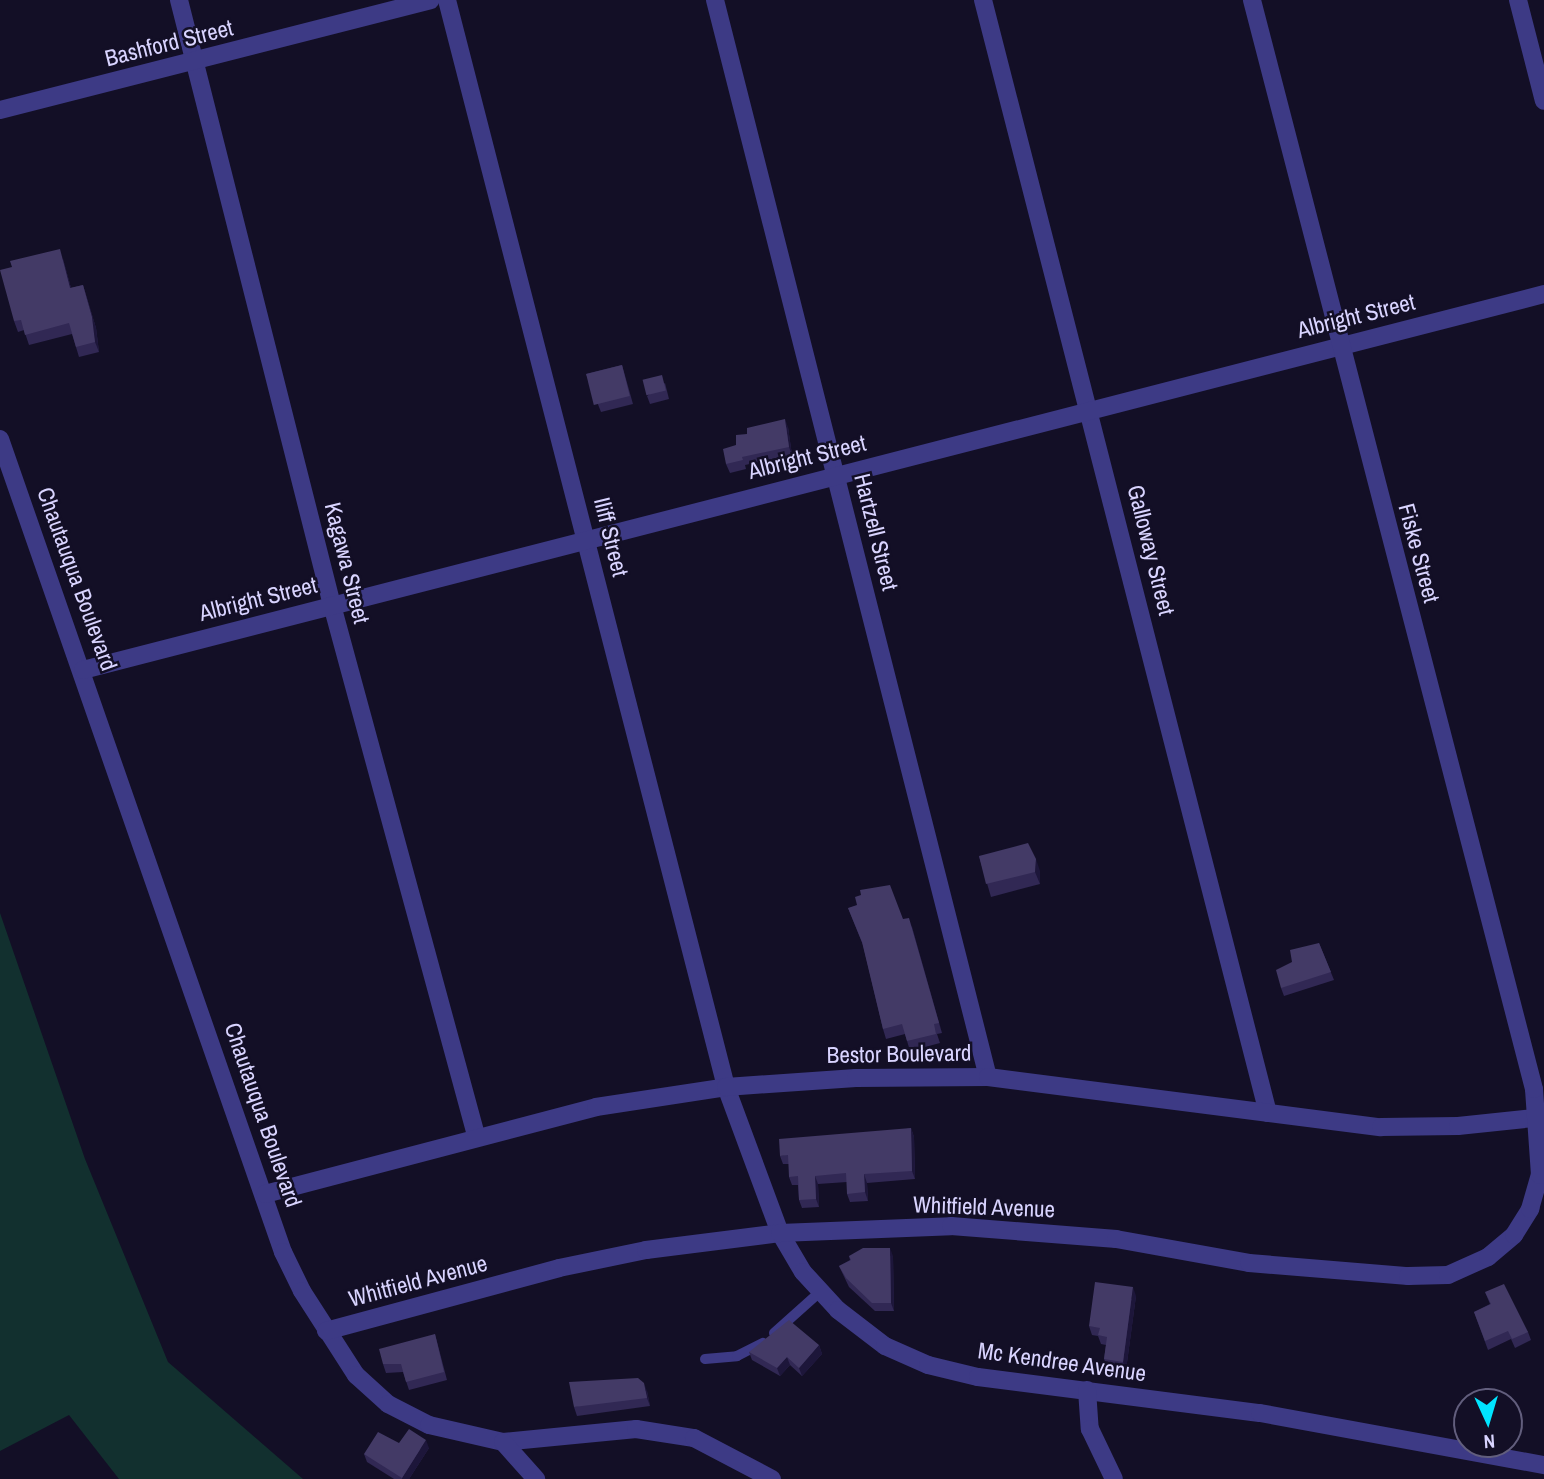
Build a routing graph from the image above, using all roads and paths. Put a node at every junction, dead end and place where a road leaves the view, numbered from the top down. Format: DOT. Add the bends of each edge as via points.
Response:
graph roads {
  1 [pos="179,0"];
  2 [pos="430,0"];
  3 [pos="447,0"];
  4 [pos="715,0"];
  5 [pos="983,0"];
  6 [pos="1252,0"];
  7 [pos="1518,0"];
  8 [pos="195,62"];
  9 [pos="1544,101"];
  10 [pos="0,110"];
  11 [pos="1544,294"];
  12 [pos="1340,345"];
  13 [pos="1090,410"];
  14 [pos="0,439"];
  15 [pos="837,474"];
  16 [pos="587,538"];
  17 [pos="332,605"];
  18 [pos="83,670"];
  19 [pos="989,1077"];
  20 [pos="726,1087"];
  21 [pos="1268,1113"];
  22 [pos="1541,1118"];
  23 [pos="476,1135"];
  24 [pos="265,1194"];
  25 [pos="780,1233"];
  26 [pos="821,1291"];
  27 [pos="326,1331"];
  28 [pos="705,1359"];
  29 [pos="1087,1390"];
  30 [pos="503,1442"];
  31 [pos="1544,1465"];
  32 [pos="536,1479"];
  33 [pos="772,1479"];
  34 [pos="1114,1479"];
  1 -- 8 [label="street, Kagawa Street"];
  2 -- 8 [label="street, Bashford Street"];
  3 -- 16 [label="street, Iliff Street"];
  4 -- 15 [label="street, Hartzell Street"];
  5 -- 13 [label="street, Galloway Street"];
  6 -- 12 [label="street, Fiske Street"];
  7 -- 9 [label="street"];
  8 -- 10 [label="street, Bashford Street"];
  8 -- 17 [label="street, Kagawa Street"];
  11 -- 12 [label="street, Albright Street"];
  12 -- 13 [label="street, Albright Street"];
  12 -- 22 [label="street, Fiske Street"];
  13 -- 15 [label="street, Albright Street"];
  13 -- 21 [label="street, Galloway Street"];
  14 -- 18 [label="street, Chautauqua Boulevard"];
  15 -- 16 [label="street, Albright Street"];
  15 -- 19 [label="street, Hartzell Street"];
  16 -- 17 [label="street, Albright Street"];
  16 -- 20 [label="street, Iliff Street"];
  17 -- 18 [label="street, Albright Street"];
  17 -- 23 [label="street, Kagawa Street"];
  18 -- 24 [label="street, Chautauqua Boulevard"];
  19 -- 20 [label="street, Bestor Boulevard" via="856,1078"];
  19 -- 21 [label="street, Bestor Boulevard"];
  20 -- 23 [label="street, Bestor Boulevard" via="596,1107"];
  20 -- 25 [label="street, Mc Kendree Avenue"];
  21 -- 22 [label="street, Bestor Boulevard" via="1381,1127"];
  22 -- 25 [label="street, Whitfield Avenue" via="1540,1175 1530,1209 1514,1235 1488,1257 1448,1275 1339,1272 1249,1263 1116,1239 951,1226"];
  23 -- 24 [label="street, Bestor Boulevard"];
  24 -- 27 [label="street, Chautauqua Boulevard" via="284,1252"];
  25 -- 26 [label="street, Mc Kendree Avenue"];
  25 -- 27 [label="street, Whitfield Avenue" via="646,1250 559,1268"];
  26 -- 28 [label="lane" via="758,1347 737,1356"];
  26 -- 29 [label="street, Mc Kendree Avenue" via="885,1346 928,1365 978,1377"];
  27 -- 30 [label="street, Chautauqua Boulevard" via="356,1374 388,1404 429,1425"];
  29 -- 31 [label="street, Mc Kendree Avenue" via="1260,1413"];
  29 -- 34 [label="street" via="1090,1429"];
  30 -- 32 [label="street"];
  30 -- 33 [label="street, Chautauqua Boulevard" via="636,1429 694,1438"];
}
